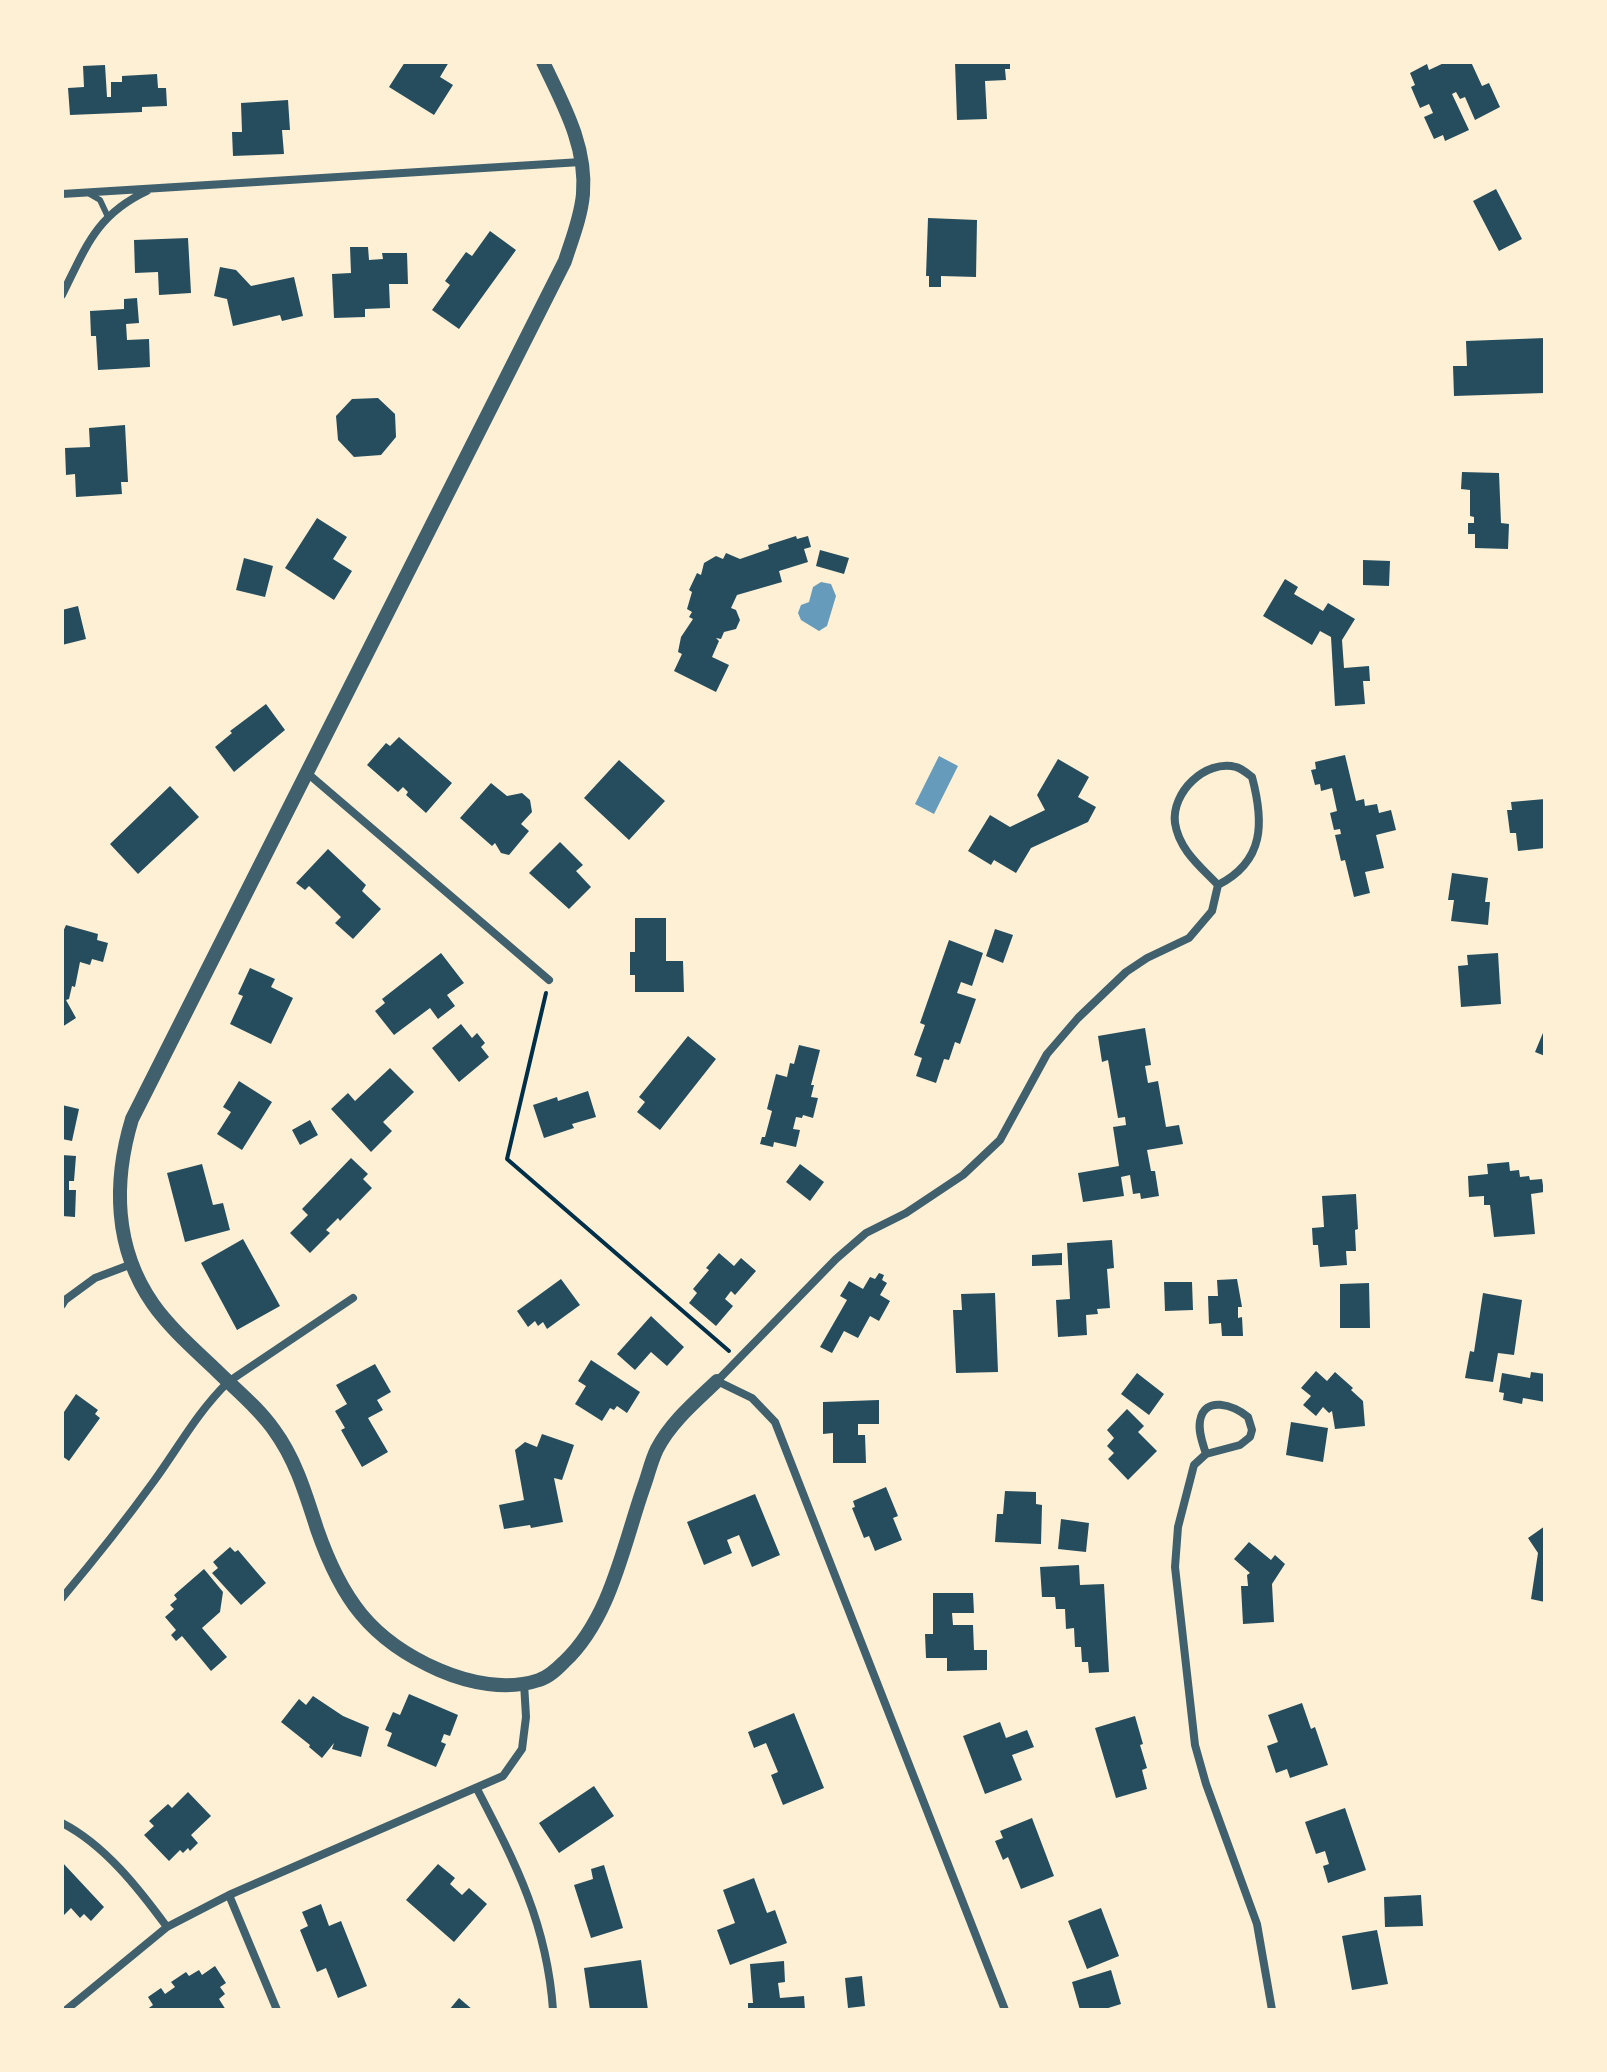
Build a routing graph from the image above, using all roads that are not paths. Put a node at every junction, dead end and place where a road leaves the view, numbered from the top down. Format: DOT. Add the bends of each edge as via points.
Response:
graph roads {
  1 [pos="543,62"];
  2 [pos="581,162"];
  3 [pos="152,189"];
  4 [pos="87,192"];
  5 [pos="62,194"];
  6 [pos="108,217"];
  7 [pos="62,295"];
  8 [pos="306,772"];
  9 [pos="1218,885"];
  10 [pos="549,980"];
  11 [pos="132,1264"];
  12 [pos="353,1298"];
  13 [pos="62,1305"];
  14 [pos="717,1381"];
  15 [pos="228,1382"];
  16 [pos="1206,1454"];
  17 [pos="62,1598"];
  18 [pos="524,1683"];
  19 [pos="477,1789"];
  20 [pos="62,1823"];
  21 [pos="229,1895"];
  22 [pos="167,1927"];
  23 [pos="66,2010"];
  24 [pos="277,2010"];
  25 [pos="553,2010"];
  26 [pos="1005,2010"];
  27 [pos="1272,2010"];
  1 -- 2 [label="street" via="576,136"];
  2 -- 3 [label="street"];
  2 -- 8 [label="street" via="583,193 565,261"];
  3 -- 4 [label="street"];
  3 -- 6 [label="street"];
  4 -- 5 [label="street"];
  4 -- 6 [label="lane" via="100,200"];
  6 -- 7 [label="street"];
  8 -- 10 [label="street"];
  8 -- 11 [label="street" via="132,1119 120,1175 121,1221"];
  9 -- 9 [label="street" via="1188,854 1175,823 1178,800 1192,780 1215,767 1236,767 1252,777 1260,827 1249,859 1238,874"];
  9 -- 14 [label="street" via="1212,911 1189,938 1126,972 1047,1054 1000,1140 963,1175 866,1233"];
  11 -- 13 [label="street" via="95,1278"];
  11 -- 15 [label="street" via="161,1314"];
  12 -- 15 [label="street"];
  14 -- 18 [label="street" via="672,1425 656,1451 605,1601 585,1642 549,1675"];
  14 -- 26 [label="street" via="752,1398 775,1422"];
  15 -- 17 [label="street" via="201,1410 154,1481"];
  15 -- 18 [label="street" via="290,1455 331,1568 358,1613 402,1650 449,1675 478,1683"];
  16 -- 16 [label="street" via="1199,1423 1208,1408 1229,1406 1248,1417 1252,1430 1247,1440"];
  16 -- 27 [label="street" via="1194,1465 1186,1491 1175,1567 1195,1745 1257,1924"];
  18 -- 19 [label="street" via="522,1749 503,1776"];
  19 -- 21 [label="street"];
  19 -- 25 [label="street" via="522,1876 550,1974"];
  20 -- 22 [label="street" via="103,1853"];
  21 -- 22 [label="street"];
  21 -- 24 [label="street"];
  22 -- 23 [label="street"];
}
